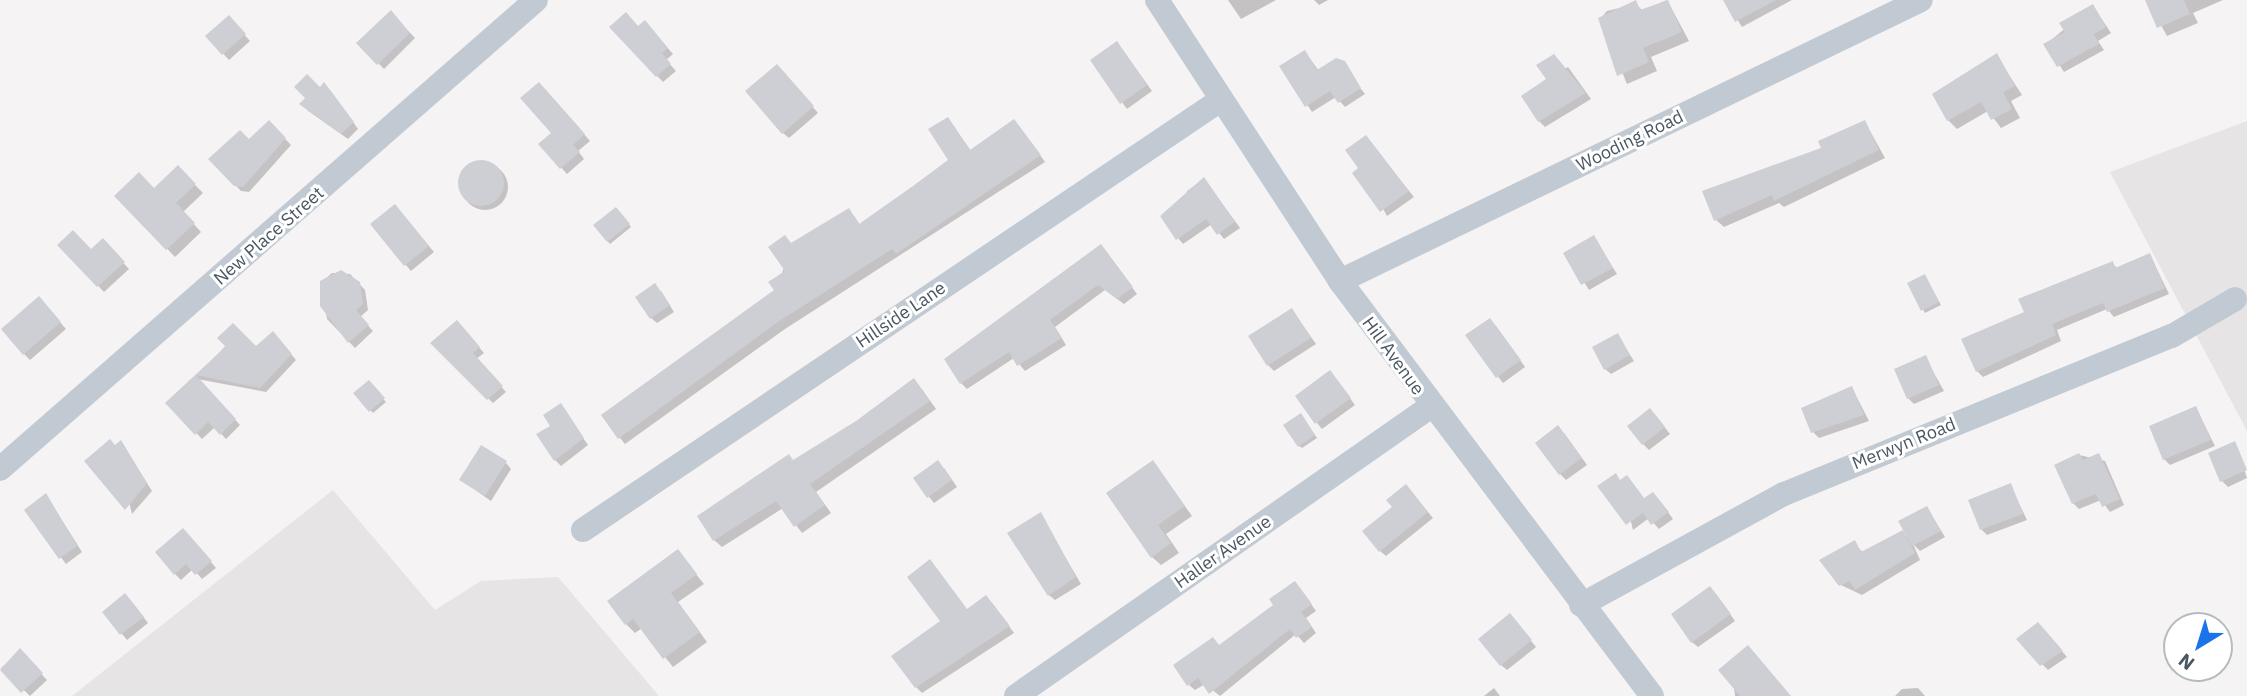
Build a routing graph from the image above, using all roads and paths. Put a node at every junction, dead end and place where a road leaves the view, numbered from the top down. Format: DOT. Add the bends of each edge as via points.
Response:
graph roads {
  1 [pos="536,0"];
  2 [pos="1157,0"];
  3 [pos="1921,0"];
  4 [pos="1219,101"];
  5 [pos="1340,281"];
  6 [pos="2235,299"];
  7 [pos="1430,407"];
  8 [pos="0,469"];
  9 [pos="583,530"];
  10 [pos="1581,604"];
  11 [pos="1016,696"];
  12 [pos="1652,696"];
  1 -- 8 [label="street, New Place Street"];
  2 -- 4 [label="street, Hill Avenue"];
  3 -- 5 [label="street, Wooding Road"];
  4 -- 5 [label="street, Hill Avenue"];
  4 -- 9 [label="street, Hillside Lane"];
  5 -- 7 [label="street, Hill Avenue"];
  6 -- 10 [label="street, Merwyn Road" via="2172,336 1784,494"];
  7 -- 10 [label="street, Hill Avenue"];
  7 -- 11 [label="street, Haller Avenue"];
  10 -- 12 [label="street, Hill Avenue"];
}
